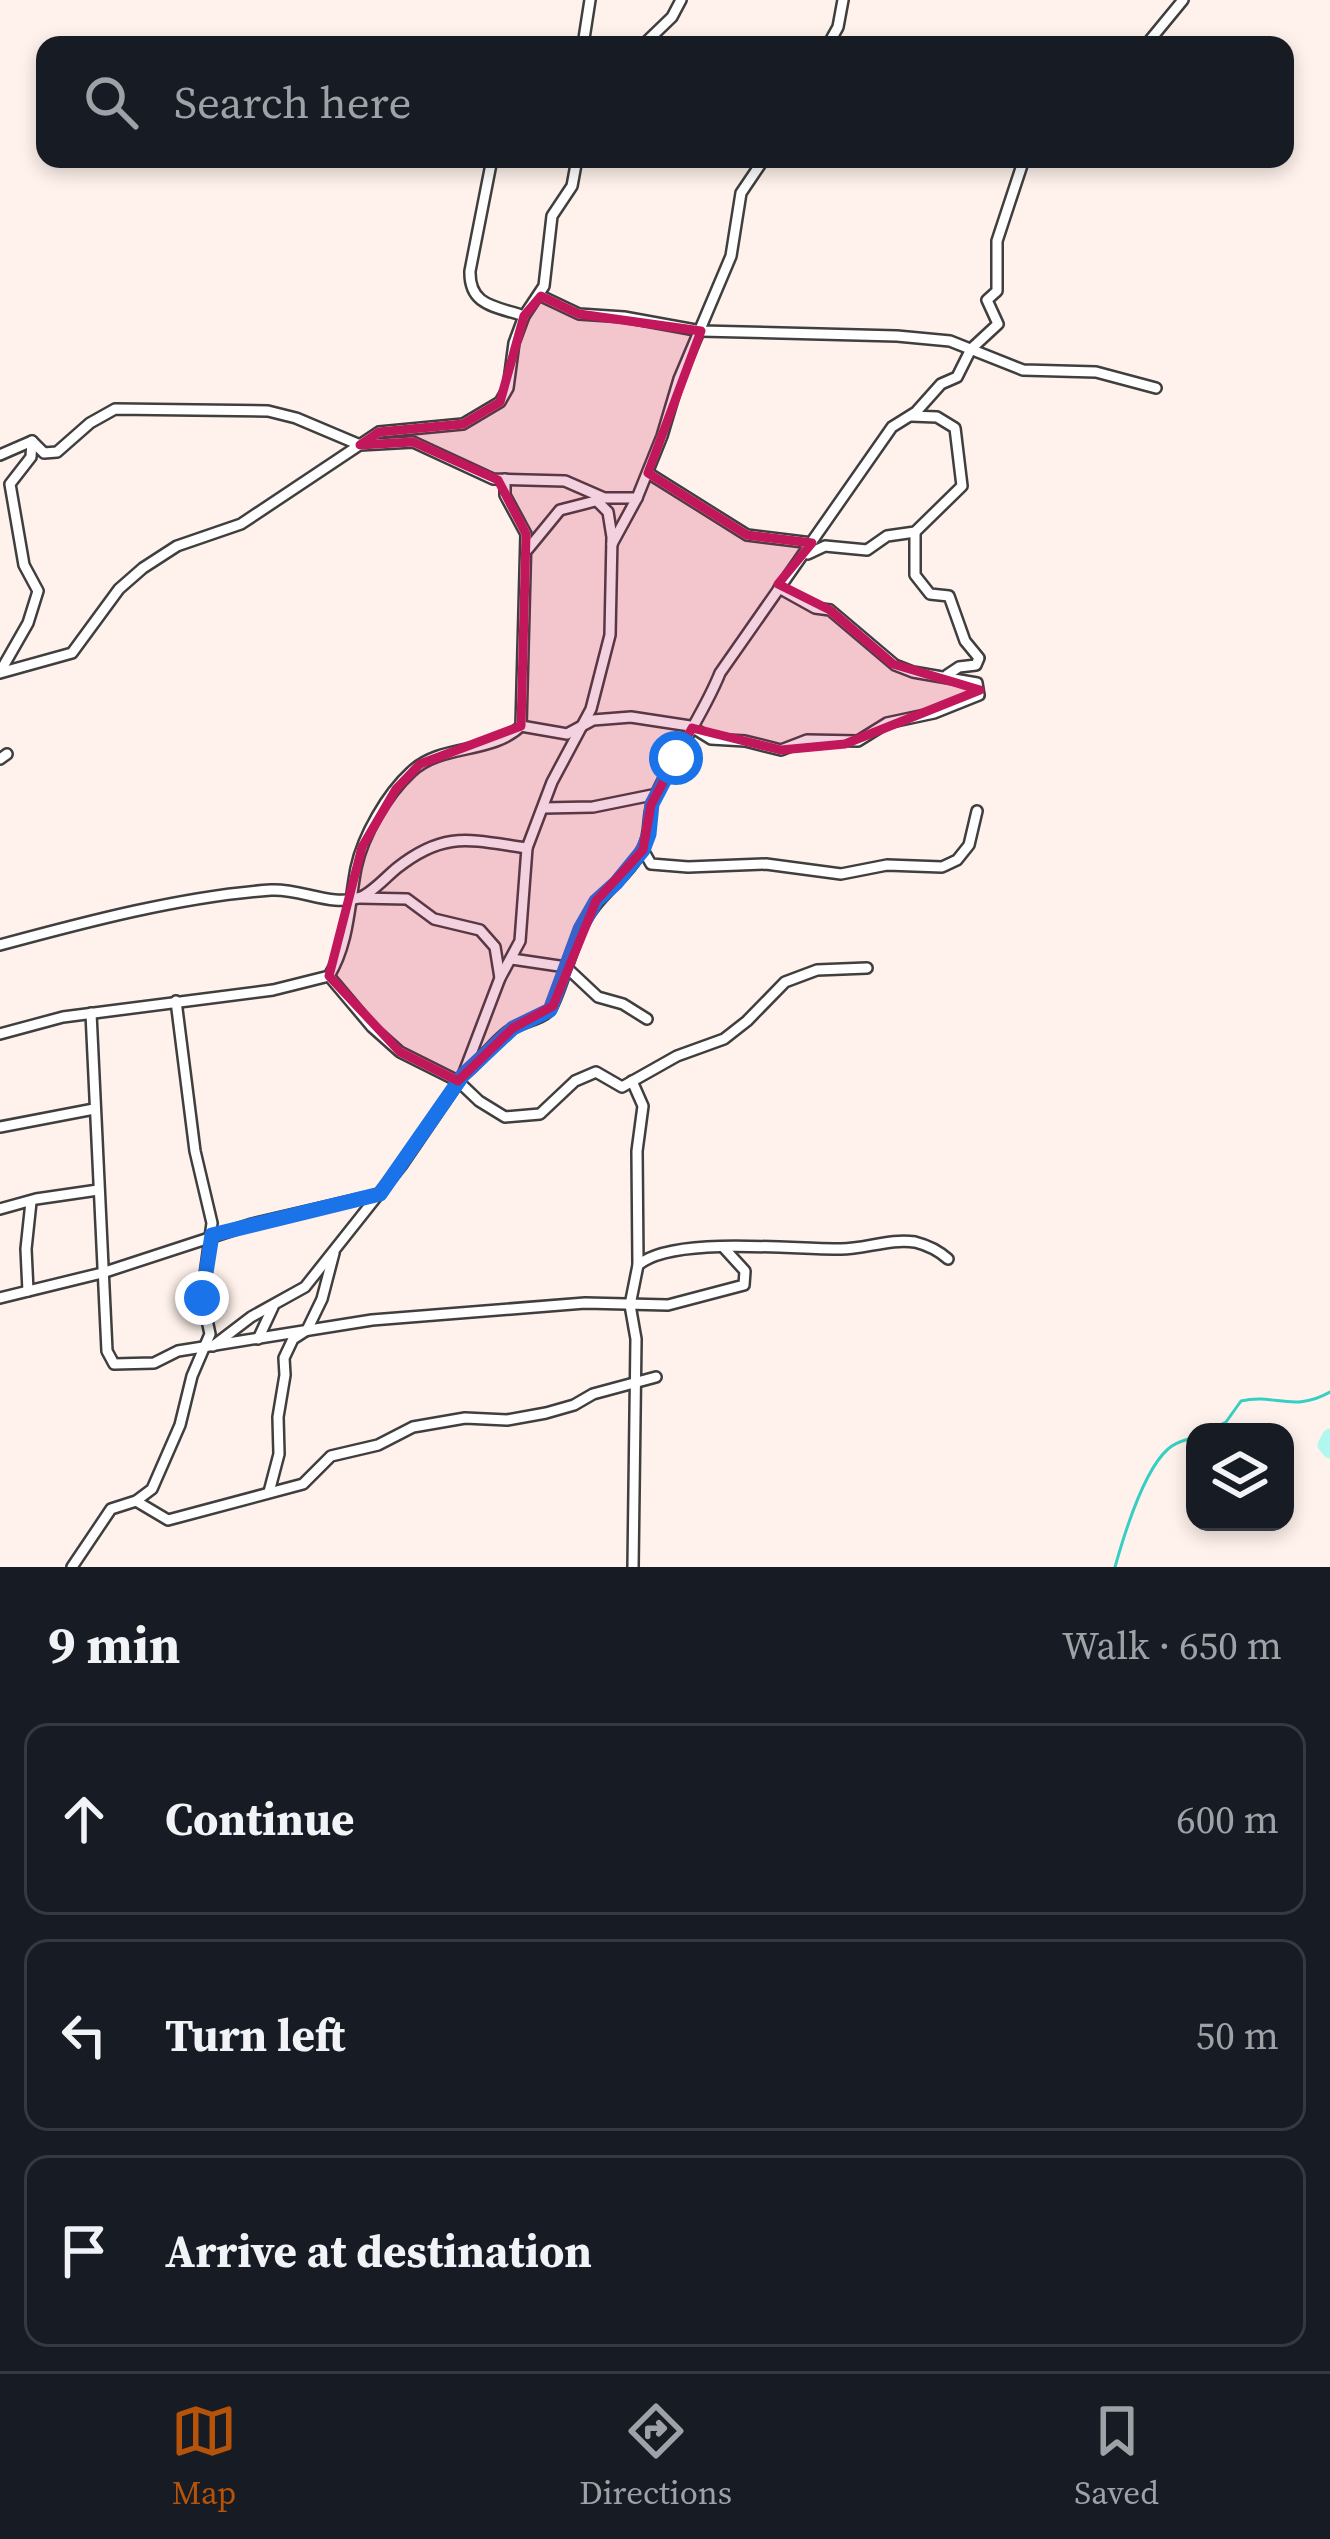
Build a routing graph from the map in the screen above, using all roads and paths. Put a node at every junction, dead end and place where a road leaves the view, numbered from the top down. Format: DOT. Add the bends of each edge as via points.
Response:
graph roads {
  1 [pos="590,0"];
  2 [pos="681,0"];
  3 [pos="843,0"];
  4 [pos="1184,0"];
  5 [pos="584,36"];
  6 [pos="652,36"];
  7 [pos="833,36"];
  8 [pos="1154,36"];
  9 [pos="490,168"];
  10 [pos="576,168"];
  11 [pos="758,168"];
  12 [pos="1021,168"];
  13 [pos="541,296"];
  14 [pos="524,316"];
  15 [pos="701,331"];
  16 [pos="974,348"];
  17 [pos="1156,388"];
  18 [pos="910,416"];
  19 [pos="32,441"];
  20 [pos="361,445"];
  21 [pos="0,454"];
  22 [pos="648,473"];
  23 [pos="506,479"];
  24 [pos="637,498"];
  25 [pos="600,500"];
  26 [pos="915,532"];
  27 [pos="812,543"];
  28 [pos="612,544"];
  29 [pos="527,551"];
  30 [pos="806,556"];
  31 [pos="778,588"];
  32 [pos="0,673"];
  33 [pos="947,675"];
  34 [pos="521,726"];
  35 [pos="690,726"];
  36 [pos="580,728"];
  37 [pos="552,782"];
  38 [pos="657,794"];
  39 [pos="568,807"];
  40 [pos="543,808"];
  41 [pos="977,811"];
  42 [pos="527,848"];
  43 [pos="643,850"];
  44 [pos="356,898"];
  45 [pos="0,945"];
  46 [pos="512,959"];
  47 [pos="566,967"];
  48 [pos="867,968"];
  49 [pos="329,976"];
  50 [pos="500,978"];
  51 [pos="176,1001"];
  52 [pos="91,1013"];
  53 [pos="647,1019"];
  54 [pos="0,1034"];
  55 [pos="461,1078"];
  56 [pos="632,1081"];
  57 [pos="94,1109"];
  58 [pos="0,1127"];
  59 [pos="98,1190"];
  60 [pos="380,1194"];
  61 [pos="31,1202"];
  62 [pos="0,1209"];
  63 [pos="212,1235"];
  64 [pos="724,1248"];
  65 [pos="334,1253"];
  66 [pos="948,1259"];
  67 [pos="638,1265"];
  68 [pos="102,1273"];
  69 [pos="28,1291"];
  70 [pos="0,1298"];
  71 [pos="630,1305"];
  72 [pos="273,1307"];
  73 [pos="307,1330"];
  74 [pos="258,1339"];
  75 [pos="209,1346"];
  76 [pos="656,1377"];
  77 [pos="635,1381"];
  78 [pos="269,1492"];
  79 [pos="136,1502"];
  80 [pos="72,1567"];
  81 [pos="633,1567"];
  1 -- 5 [label="street"];
  2 -- 6 [label="street"];
  3 -- 7 [label="street"];
  4 -- 8 [label="street"];
  9 -- 14 [label="street" via="470,289"];
  10 -- 13 [label="street" via="552,216"];
  11 -- 15 [label="street" via="739,198 731,256"];
  12 -- 16 [label="street" via="998,241 997,291 987,300 999,322"];
  13 -- 14 [label="street"];
  13 -- 15 [label="street" via="579,314"];
  14 -- 20 [label="street" via="500,402 464,424 379,432"];
  15 -- 16 [label="street" via="897,336"];
  15 -- 22 [label="street"];
  16 -- 17 [label="street" via="1023,370 1096,372"];
  16 -- 18 [label="street" via="957,377"];
  18 -- 26 [label="street" via="937,416 955,428 962,482"];
  18 -- 27 [label="street" via="892,428"];
  19 -- 20 [label="street" via="44,453 57,452 101,416 153,407 283,413"];
  19 -- 21 [label="street"];
  19 -- 32 [label="street" via="31,457 10,484 24,565 38,592"];
  20 -- 23 [label="street" via="412,442"];
  20 -- 32 [label="street" via="241,524 177,546 143,568 72,653"];
  22 -- 24 [label="street"];
  22 -- 27 [label="street" via="747,536"];
  23 -- 25 [label="street" via="569,481"];
  23 -- 29 [label="street"];
  24 -- 25 [label="street"];
  24 -- 28 [label="street"];
  25 -- 28 [label="street"];
  25 -- 29 [label="street" via="560,510"];
  26 -- 30 [label="street" via="887,536 868,550 825,546"];
  26 -- 33 [label="street" via="915,575 930,594 949,595 979,658"];
  27 -- 30 [label="street"];
  28 -- 36 [label="street" via="610,635"];
  29 -- 34 [label="street"];
  30 -- 31 [label="street"];
  31 -- 33 [label="street" via="830,610 895,665"];
  31 -- 35 [label="street"];
  33 -- 35 [label="street" via="977,682 979,695 887,723 858,741 807,740 782,750 711,739"];
  34 -- 36 [label="street" via="556,734"];
  34 -- 44 [label="street" via="409,774 362,848"];
  35 -- 36 [label="street" via="631,717"];
  35 -- 38 [label="street"];
  36 -- 37 [label="street"];
  37 -- 39 [label="street"];
  37 -- 40 [label="street"];
  38 -- 39 [label="street"];
  38 -- 43 [label="street"];
  39 -- 40 [label="street"];
  40 -- 42 [label="street"];
  41 -- 43 [label="street" via="957,860 931,868 688,868 650,864"];
  42 -- 44 [label="street" via="465,840 428,845"];
  42 -- 46 [label="street" via="522,930"];
  43 -- 47 [label="street" via="596,901"];
  44 -- 45 [label="street" via="269,890"];
  44 -- 49 [label="street"];
  44 -- 50 [label="street" via="407,899 434,920 480,930 495,947"];
  46 -- 47 [label="street"];
  46 -- 50 [label="street"];
  47 -- 53 [label="street" via="598,997"];
  47 -- 55 [label="street" via="550,1010 513,1028"];
  48 -- 56 [label="street" via="817,970 784,982 724,1039"];
  49 -- 51 [label="street"];
  49 -- 55 [label="street" via="400,1052"];
  50 -- 55 [label="street"];
  51 -- 52 [label="street"];
  51 -- 63 [label="street"];
  52 -- 54 [label="street"];
  52 -- 57 [label="street"];
  55 -- 56 [label="street" via="494,1113 513,1119 540,1114 596,1072 622,1087"];
  55 -- 60 [label="street"];
  56 -- 67 [label="street" via="644,1106"];
  57 -- 58 [label="street"];
  57 -- 59 [label="street"];
  59 -- 61 [label="street"];
  59 -- 68 [label="street"];
  60 -- 63 [label="street"];
  60 -- 65 [label="street"];
  61 -- 62 [label="street"];
  61 -- 69 [label="street"];
  63 -- 68 [label="street"];
  63 -- 75 [label="street" via="202,1298"];
  64 -- 66 [label="street" via="912,1241"];
  64 -- 67 [label="street" via="656,1255"];
  64 -- 71 [label="street" via="746,1271 741,1286 671,1305"];
  65 -- 72 [label="street" via="305,1287"];
  65 -- 73 [label="street"];
  67 -- 71 [label="street"];
  68 -- 69 [label="street"];
  68 -- 75 [label="street" via="114,1364 154,1363"];
  69 -- 70 [label="street"];
  71 -- 73 [label="street"];
  71 -- 77 [label="street"];
  72 -- 74 [label="street"];
  72 -- 75 [label="street"];
  73 -- 74 [label="street"];
  73 -- 78 [label="street" via="284,1358"];
  74 -- 75 [label="street"];
  75 -- 79 [label="street" via="166,1460"];
  76 -- 77 [label="street"];
  77 -- 78 [label="street" via="546,1413 413,1427 332,1456 304,1484"];
  77 -- 81 [label="street"];
  78 -- 79 [label="street" via="168,1520"];
  79 -- 80 [label="street" via="111,1510"];
}
